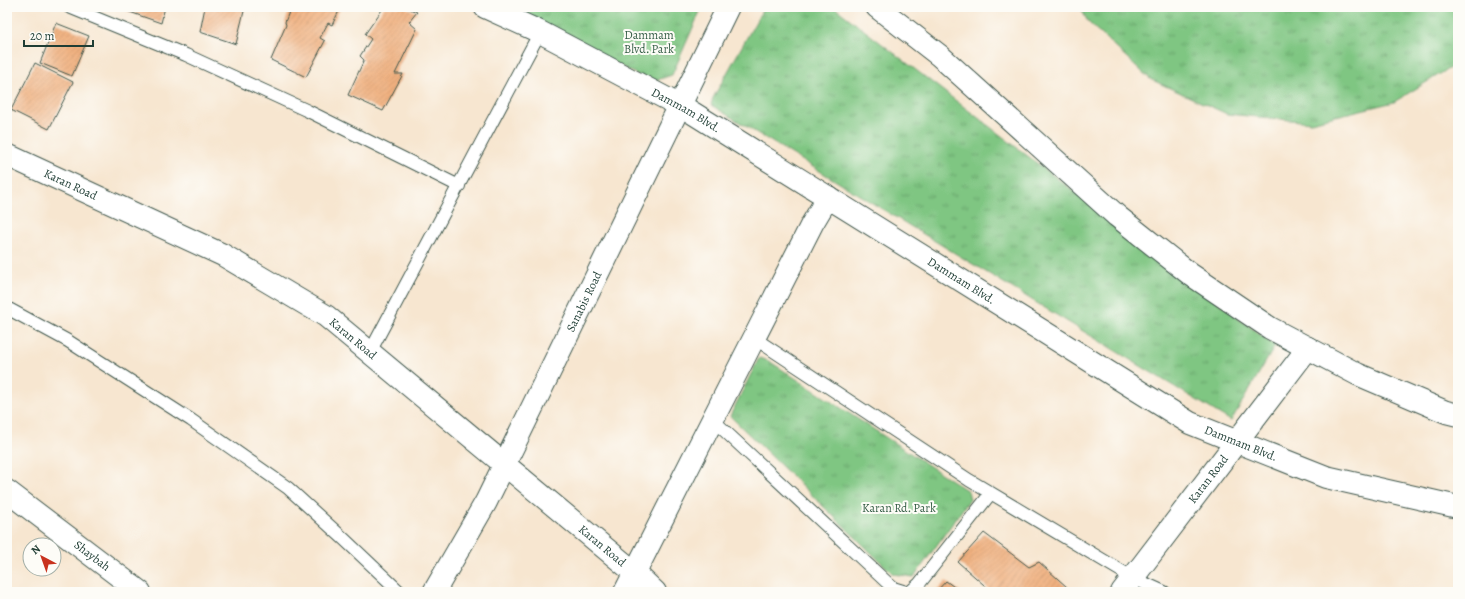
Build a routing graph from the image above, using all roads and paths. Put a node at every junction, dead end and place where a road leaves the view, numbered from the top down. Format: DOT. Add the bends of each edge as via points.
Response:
graph roads {
  1 [pos="69,7"];
  2 [pos="485,7"];
  3 [pos="728,7"];
  4 [pos="877,7"];
  5 [pos="540,32"];
  6 [pos="679,105"];
  7 [pos="7,155"];
  8 [pos="458,186"];
  9 [pos="828,197"];
  10 [pos="7,308"];
  11 [pos="754,338"];
  12 [pos="1308,348"];
  13 [pos="370,352"];
  14 [pos="1458,415"];
  15 [pos="713,420"];
  16 [pos="1238,442"];
  17 [pos="504,464"];
  18 [pos="7,491"];
  19 [pos="991,493"];
  20 [pos="1458,508"];
  21 [pos="635,573"];
  22 [pos="1128,585"];
  23 [pos="140,592"];
  24 [pos="400,592"];
  25 [pos="434,592"];
  26 [pos="625,592"];
  27 [pos="655,592"];
  28 [pos="906,592"];
  29 [pos="910,592"];
  30 [pos="1164,592"];
  1 -- 8 [label="lane" via="186,55 301,107"];
  2 -- 5 [label="street, Dammam Blvd."];
  3 -- 6 [label="street, Sanabis Road"];
  4 -- 12 [label="street" via="940,56 1117,216 1190,274 1270,328"];
  5 -- 6 [label="street, Dammam Blvd."];
  5 -- 8 [label="lane"];
  6 -- 9 [label="street, Dammam Blvd."];
  6 -- 17 [label="street, Sanabis Road"];
  7 -- 13 [label="street, Karan Road" via="222,255 326,316"];
  8 -- 13 [label="lane"];
  9 -- 11 [label="street"];
  9 -- 16 [label="street, Dammam Blvd." via="1190,423"];
  10 -- 24 [label="lane" via="68,341 178,412 288,488"];
  11 -- 15 [label="street"];
  11 -- 19 [label="lane"];
  12 -- 14 [label="street" via="1357,374"];
  12 -- 16 [label="street, Karan Road"];
  13 -- 17 [label="street, Karan Road"];
  15 -- 21 [label="street"];
  15 -- 28 [label="lane" via="893,588"];
  16 -- 20 [label="street, Dammam Blvd." via="1326,477"];
  16 -- 22 [label="street, Karan Road"];
  17 -- 21 [label="street, Karan Road"];
  17 -- 25 [label="street, Sanabis Road" via="486,502"];
  18 -- 23 [label="street, Shaybah"];
  19 -- 22 [label="lane"];
  19 -- 29 [label="lane"];
  21 -- 26 [label="street"];
  21 -- 27 [label="street, Karan Road"];
  22 -- 30 [label="lane"];
}
